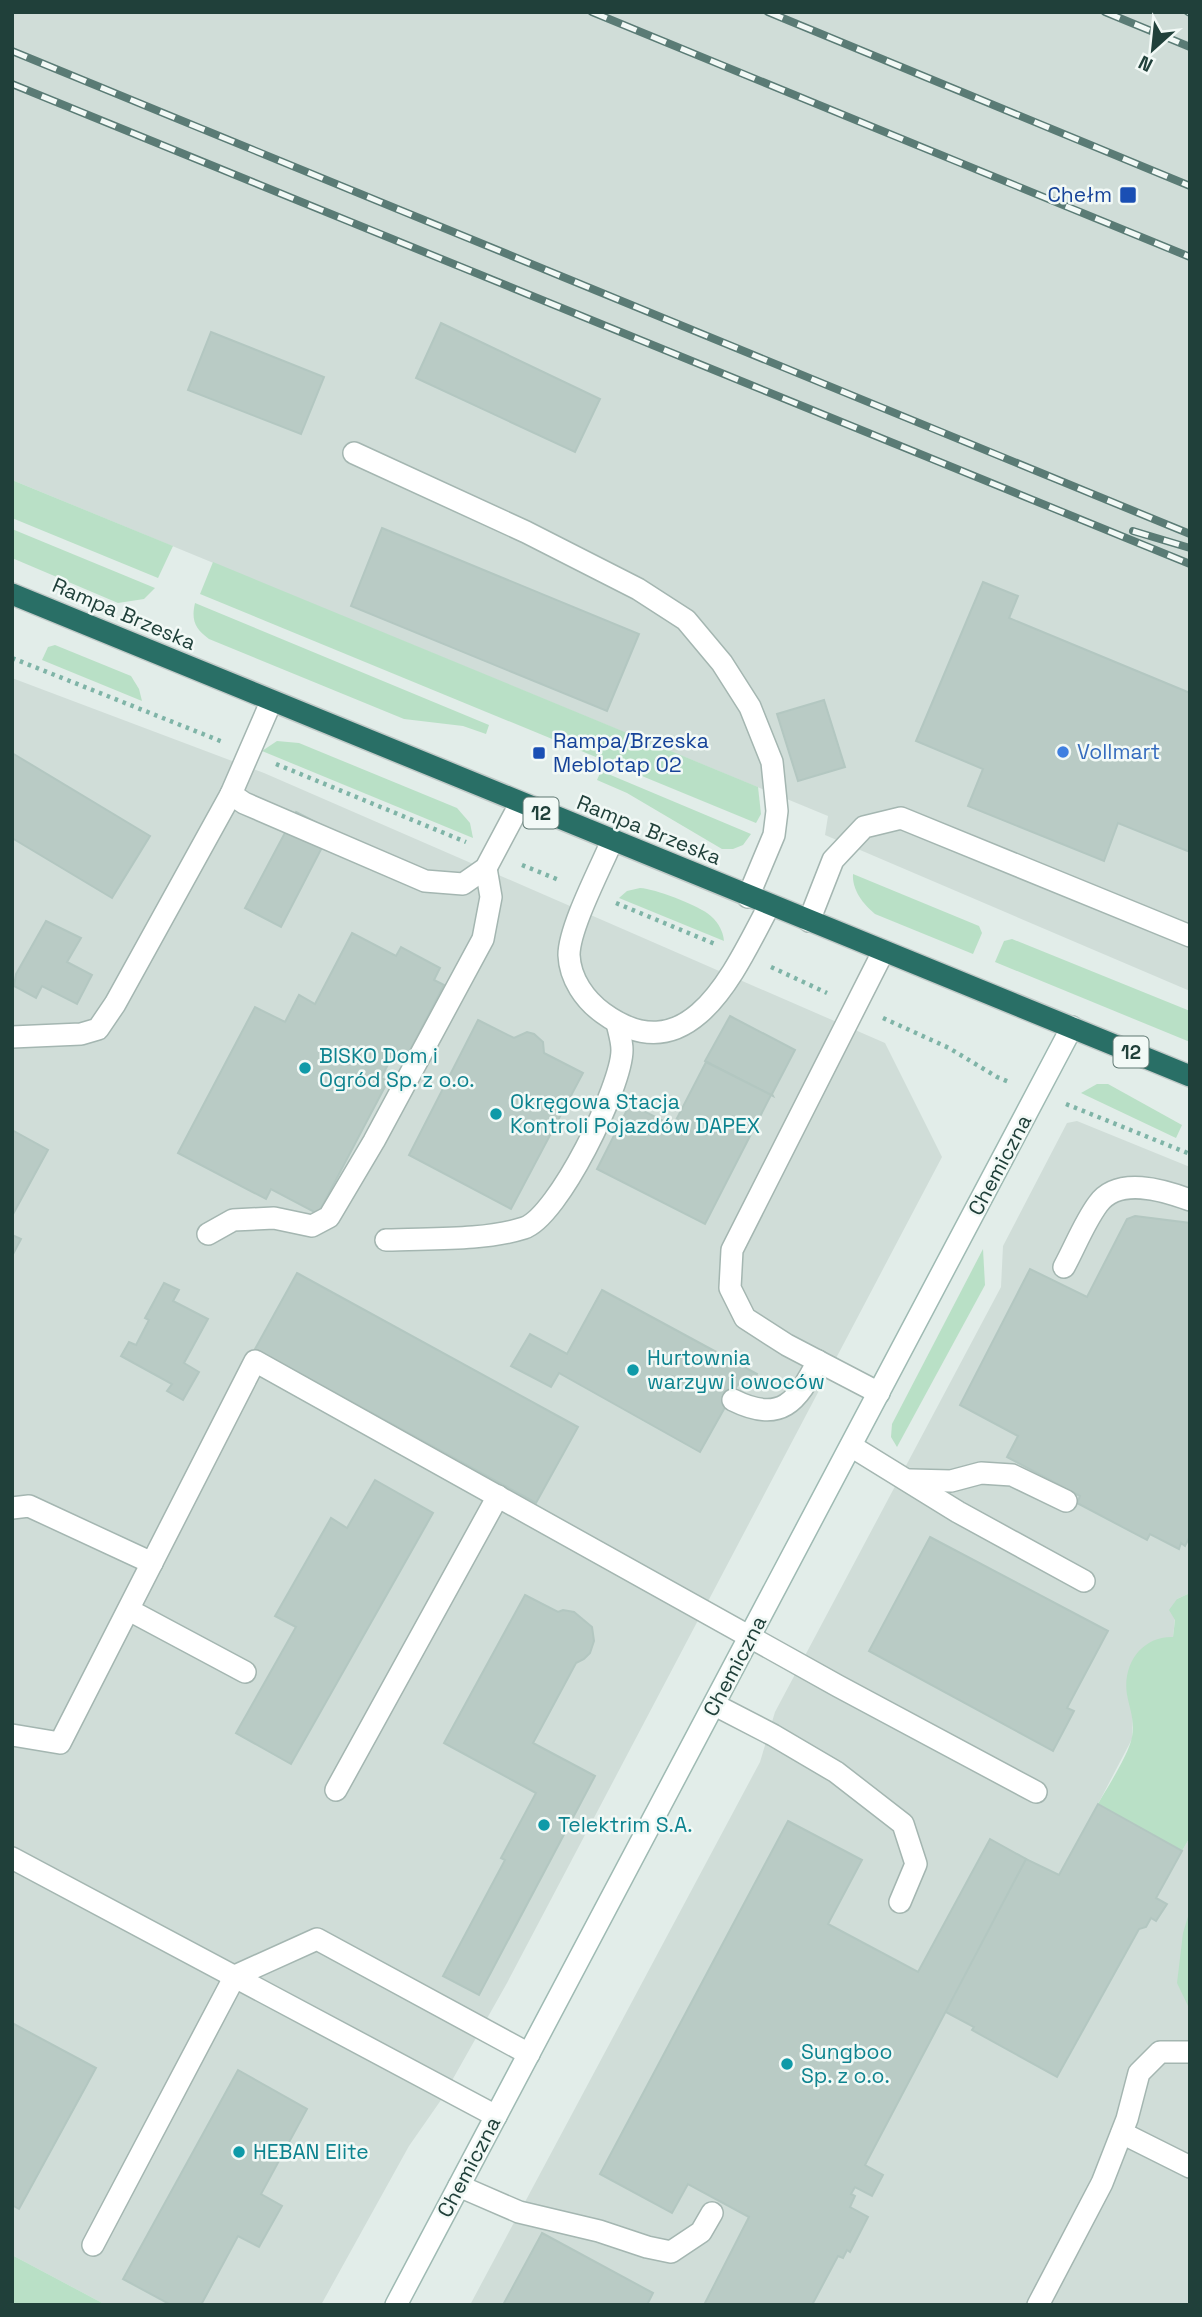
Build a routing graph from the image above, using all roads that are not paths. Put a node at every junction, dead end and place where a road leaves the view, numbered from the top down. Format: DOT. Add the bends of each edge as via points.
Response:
graph roads {
  1 [pos="354,453"];
  2 [pos="12,594"];
  3 [pos="271,702"];
  4 [pos="230,794"];
  5 [pos="520,804"];
  6 [pos="612,841"];
  7 [pos="486,868"];
  8 [pos="748,897"];
  9 [pos="769,905"];
  10 [pos="809,921"];
  11 [pos="1190,936"];
  12 [pos="883,952"];
  13 [pos="617,1023"];
  14 [pos="1072,1027"];
  15 [pos="12,1037"];
  16 [pos="1190,1076"];
  17 [pos="1190,1200"];
  18 [pos="208,1234"];
  19 [pos="386,1240"];
  20 [pos="1064,1267"];
  21 [pos="818,1361"];
  22 [pos="879,1393"];
  23 [pos="733,1400"];
  24 [pos="851,1446"];
  25 [pos="909,1480"];
  26 [pos="498,1496"];
  27 [pos="1066,1501"];
  28 [pos="12,1508"];
  29 [pos="152,1563"];
  30 [pos="1084,1581"];
  31 [pos="129,1610"];
  32 [pos="751,1636"];
  33 [pos="245,1672"];
  34 [pos="715,1705"];
  35 [pos="12,1735"];
  36 [pos="336,1790"];
  37 [pos="1036,1792"];
  38 [pos="12,1858"];
  39 [pos="900,1902"];
  40 [pos="235,1976"];
  41 [pos="1190,2052"];
  42 [pos="529,2054"];
  43 [pos="496,2116"];
  44 [pos="1122,2133"];
  45 [pos="1190,2167"];
  46 [pos="459,2186"];
  47 [pos="712,2213"];
  48 [pos="93,2245"];
  49 [pos="396,2305"];
  50 [pos="1038,2305"];
  1 -- 8 [label="street" via="548,543 638,589 686,620 722,663 750,707 772,762 777,811 774,835"];
  2 -- 3 [label="highway, Rampa Brzeska / 12"];
  3 -- 4 [label="street"];
  3 -- 5 [label="highway, Rampa Brzeska / 12"];
  4 -- 7 [label="street" via="425,881 463,884"];
  4 -- 15 [label="street" via="97,1029"];
  5 -- 6 [label="highway, Rampa Brzeska / 12"];
  5 -- 7 [label="street"];
  6 -- 8 [label="highway, Rampa Brzeska / 12"];
  6 -- 13 [label="street" via="571,936 569,958 578,987 593,1006"];
  7 -- 18 [label="street" via="491,897 483,939 329,1217 312,1226 274,1219 233,1220"];
  8 -- 9 [label="highway, Rampa Brzeska / 12"];
  9 -- 10 [label="highway, Rampa Brzeska / 12"];
  9 -- 13 [label="street" via="736,970 702,1012 682,1026 660,1031 639,1031"];
  10 -- 11 [label="street" via="833,860 864,827 901,818"];
  10 -- 12 [label="highway, Rampa Brzeska / 12"];
  12 -- 14 [label="highway, Rampa Brzeska / 12"];
  12 -- 21 [label="street" via="732,1250 730,1288 745,1318"];
  13 -- 19 [label="street" via="622,1050 613,1092 556,1199 527,1228"];
  14 -- 16 [label="highway, Rampa Brzeska / 12"];
  14 -- 22 [label="street, Chemiczna"];
  17 -- 20 [label="street" via="1137,1187 1115,1190 1098,1203"];
  21 -- 22 [label="street"];
  21 -- 23 [label="street" via="804,1388 788,1405 769,1412"];
  22 -- 24 [label="street, Chemiczna"];
  24 -- 25 [label="street"];
  24 -- 32 [label="street, Chemiczna"];
  25 -- 27 [label="street" via="951,1481 981,1473 1012,1475"];
  25 -- 30 [label="street" via="958,1513"];
  26 -- 29 [label="street" via="255,1362"];
  26 -- 32 [label="street"];
  26 -- 36 [label="street"];
  28 -- 29 [label="street" via="29,1506"];
  29 -- 31 [label="street"];
  31 -- 33 [label="street"];
  31 -- 35 [label="street" via="60,1743"];
  32 -- 34 [label="street, Chemiczna"];
  32 -- 37 [label="street"];
  34 -- 39 [label="street" via="836,1773 902,1824 916,1864"];
  34 -- 42 [label="street, Chemiczna"];
  38 -- 40 [label="street"];
  40 -- 42 [label="street" via="317,1939"];
  40 -- 43 [label="street"];
  40 -- 48 [label="street"];
  41 -- 44 [label="street" via="1160,2052 1139,2073"];
  42 -- 43 [label="street, Chemiczna"];
  43 -- 46 [label="street, Chemiczna"];
  44 -- 45 [label="street"];
  44 -- 50 [label="street" via="1102,2183"];
  46 -- 47 [label="street" via="519,2212 671,2252 701,2232"];
  46 -- 49 [label="street, Chemiczna"];
}
